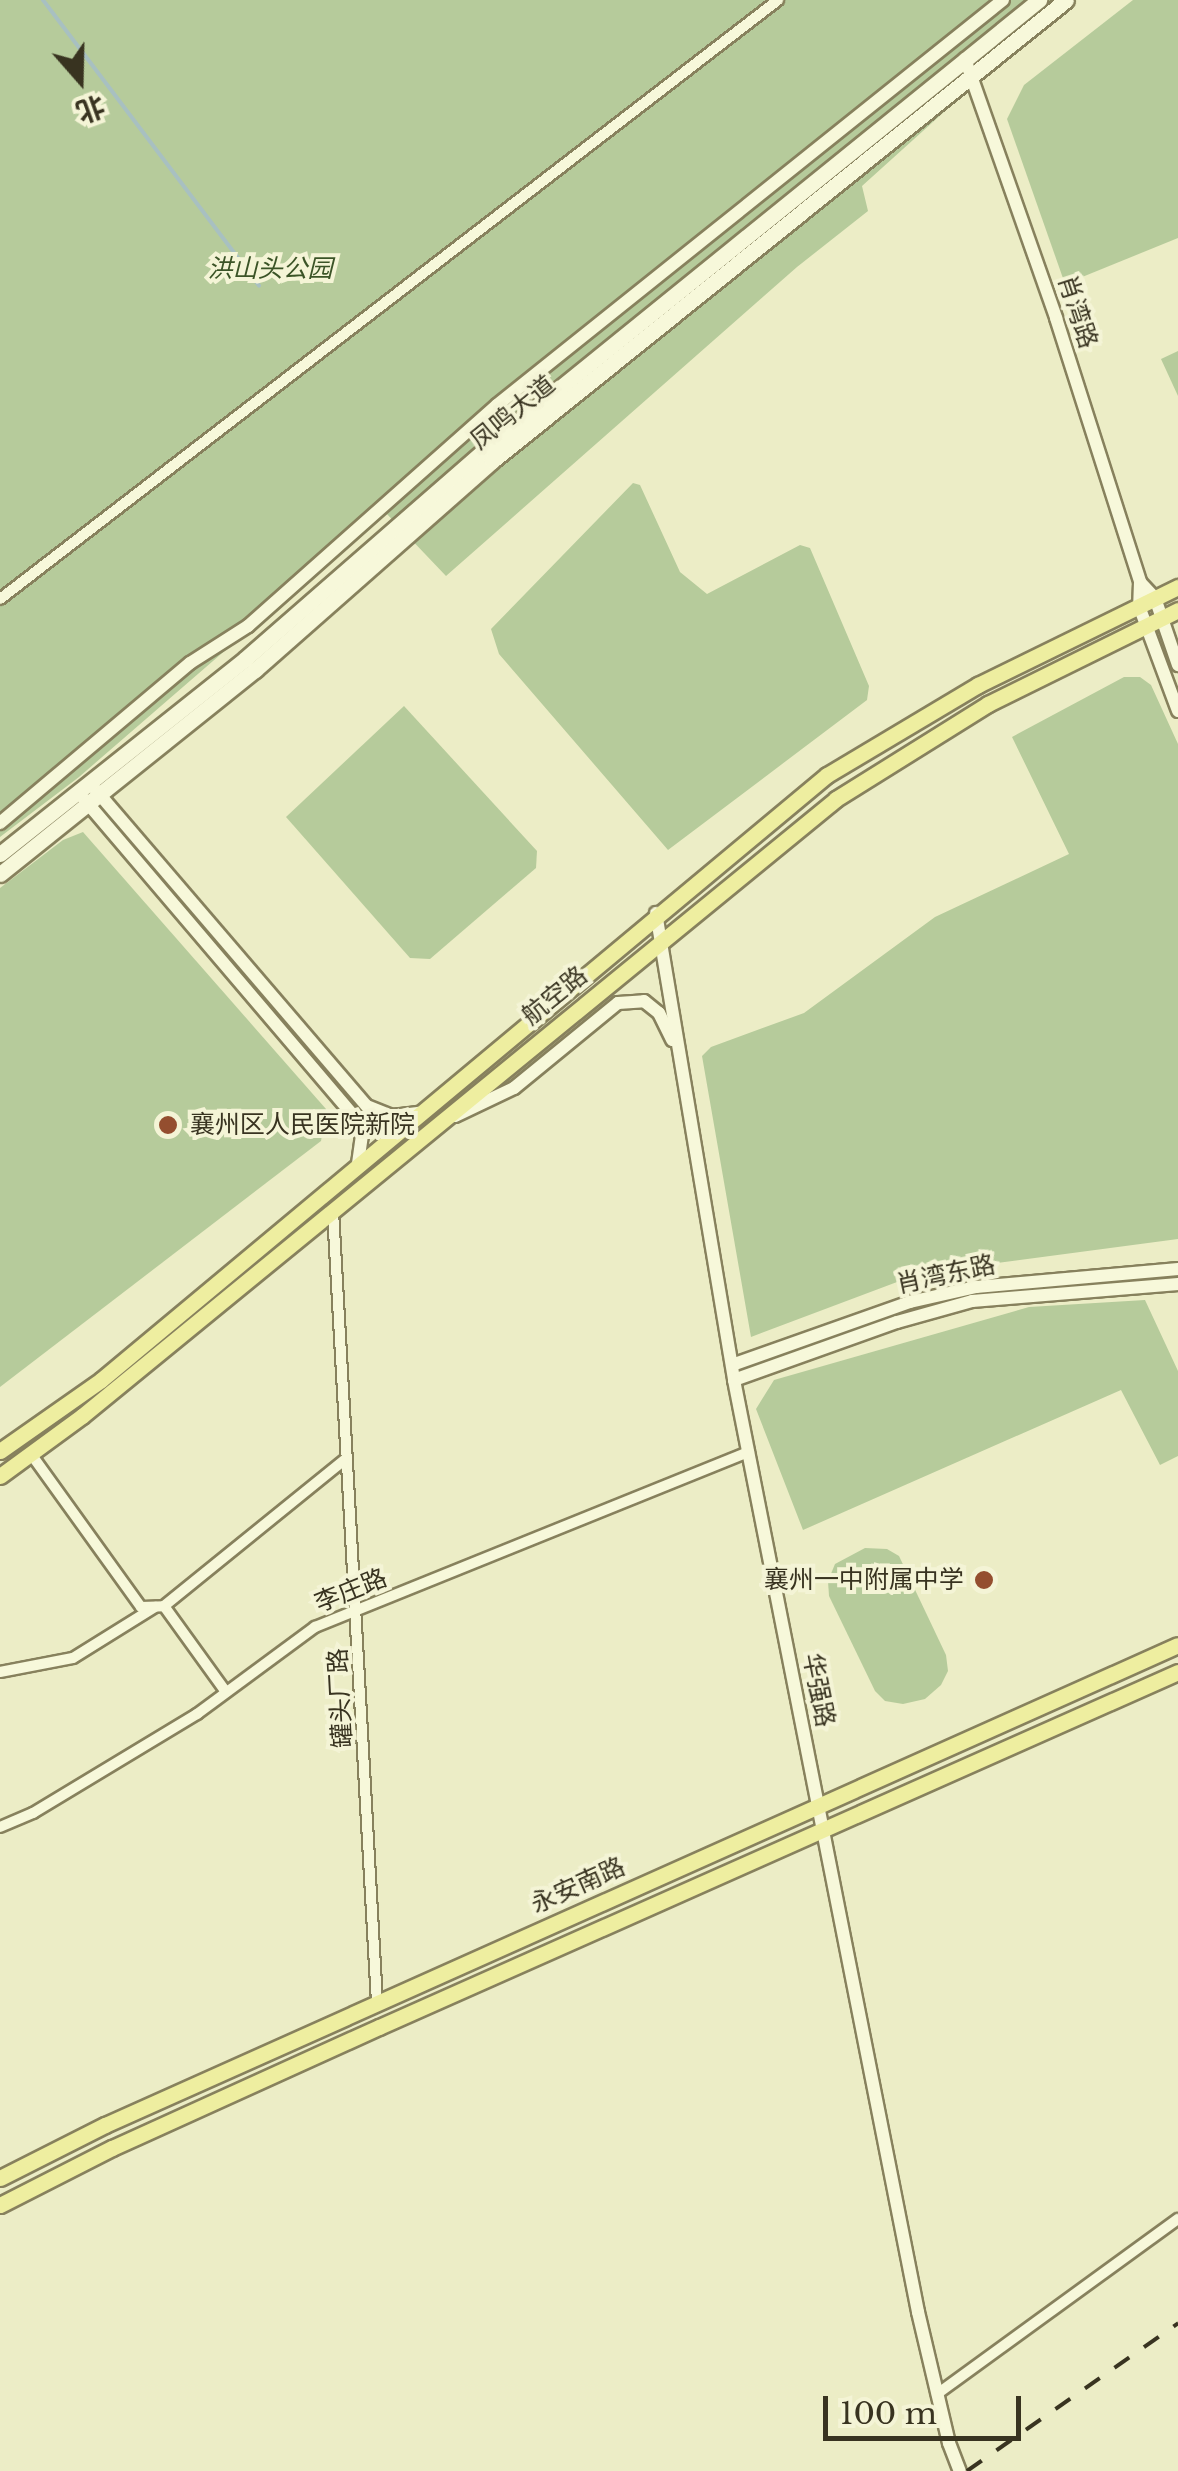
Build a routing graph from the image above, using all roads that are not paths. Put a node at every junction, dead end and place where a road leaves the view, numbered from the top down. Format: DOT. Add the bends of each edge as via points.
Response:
graph roads {
  1 [pos="778,0"];
  2 [pos="1003,0"];
  3 [pos="1039,0"];
  4 [pos="1066,0"];
  5 [pos="968,66"];
  6 [pos="1140,582"];
  7 [pos="1178,587"];
  8 [pos="1155,598"];
  9 [pos="0,599"];
  10 [pos="1139,606"];
  11 [pos="1178,610"];
  12 [pos="1162,618"];
  13 [pos="1146,626"];
  14 [pos="1178,666"];
  15 [pos="1178,711"];
  16 [pos="90,795"];
  17 [pos="0,824"];
  18 [pos="0,854"];
  19 [pos="0,874"];
  20 [pos="656,914"];
  21 [pos="658,944"];
  22 [pos="680,1055"];
  23 [pos="418,1114"];
  24 [pos="439,1124"];
  25 [pos="358,1164"];
  26 [pos="333,1211"];
  27 [pos="1178,1268"];
  28 [pos="1178,1284"];
  29 [pos="733,1372"];
  30 [pos="0,1451"];
  31 [pos="749,1452"];
  32 [pos="32,1454"];
  33 [pos="347,1458"];
  34 [pos="0,1476"];
  35 [pos="160,1606"];
  36 [pos="356,1610"];
  37 [pos="1178,1644"];
  38 [pos="0,1672"];
  39 [pos="1178,1672"];
  40 [pos="226,1692"];
  41 [pos="818,1807"];
  42 [pos="0,1827"];
  43 [pos="823,1832"];
  44 [pos="377,2002"];
  45 [pos="0,2178"];
  46 [pos="0,2205"];
  47 [pos="1178,2219"];
  48 [pos="937,2394"];
  49 [pos="960,2471"];
  1 -- 9 [label="street"];
  2 -- 17 [label="street" via="444,450 248,626 190,664"];
  3 -- 5 [label="main road, 凤鸣大道"];
  4 -- 5 [label="main road, 凤鸣大道"];
  5 -- 6 [label="street, 肖湾路"];
  5 -- 16 [label="main road, 凤鸣大道" via="464,476"];
  6 -- 8 [label="street, 肖湾路"];
  6 -- 10 [label="street, 肖湾路"];
  7 -- 8 [label="main road, 航空路"];
  8 -- 10 [label="main road, 航空路"];
  8 -- 12 [label="street, 肖湾路"];
  10 -- 13 [label="street, 肖湾路"];
  10 -- 20 [label="main road, 航空路" via="978,685 856,756"];
  11 -- 12 [label="main road, 航空路"];
  12 -- 13 [label="main road, 航空路"];
  12 -- 14 [label="street, 肖湾路"];
  13 -- 15 [label="street, 肖湾路"];
  13 -- 21 [label="main road, 航空路" via="988,704 836,799"];
  16 -- 18 [label="main road, 凤鸣大道"];
  16 -- 19 [label="main road, 凤鸣大道"];
  16 -- 23 [label="street" via="367,1106 392,1116"];
  16 -- 25 [label="street" via="353,1115 362,1135"];
  20 -- 21 [label="street, 华强路"];
  20 -- 23 [label="main road, 航空路"];
  21 -- 22 [label="street, 华强路"];
  21 -- 24 [label="main road, 航空路"];
  22 -- 24 [label="street" via="659,1013 644,1001 618,1003 514,1088"];
  22 -- 29 [label="street, 华强路"];
  23 -- 25 [label="main road, 航空路"];
  24 -- 26 [label="main road, 航空路"];
  25 -- 30 [label="main road, 航空路" via="100,1380"];
  26 -- 32 [label="main road, 航空路"];
  26 -- 33 [label="street, 罐头厂路"];
  27 -- 29 [label="street, 肖湾东路" via="976,1287 910,1302"];
  28 -- 29 [label="street, 肖湾东路" via="972,1301"];
  29 -- 31 [label="street, 华强路"];
  31 -- 36 [label="street, 李庄路"];
  31 -- 41 [label="street, 华强路"];
  32 -- 34 [label="main road, 航空路"];
  32 -- 35 [label="street" via="141,1608"];
  33 -- 35 [label="street"];
  33 -- 36 [label="street, 罐头厂路"];
  35 -- 38 [label="street" via="73,1658"];
  35 -- 40 [label="street"];
  36 -- 40 [label="street, 李庄路" via="315,1627"];
  36 -- 44 [label="street, 罐头厂路"];
  37 -- 41 [label="main road, 永安南路"];
  39 -- 43 [label="main road, 永安南路"];
  40 -- 42 [label="street, 李庄路"];
  41 -- 43 [label="street, 华强路"];
  41 -- 44 [label="main road, 永安南路"];
  43 -- 46 [label="main road, 永安南路" via="361,2034"];
  43 -- 48 [label="street, 华强路"];
  44 -- 45 [label="main road, 永安南路"];
  47 -- 48 [label="street"];
  48 -- 49 [label="street, 华强路"];
}
